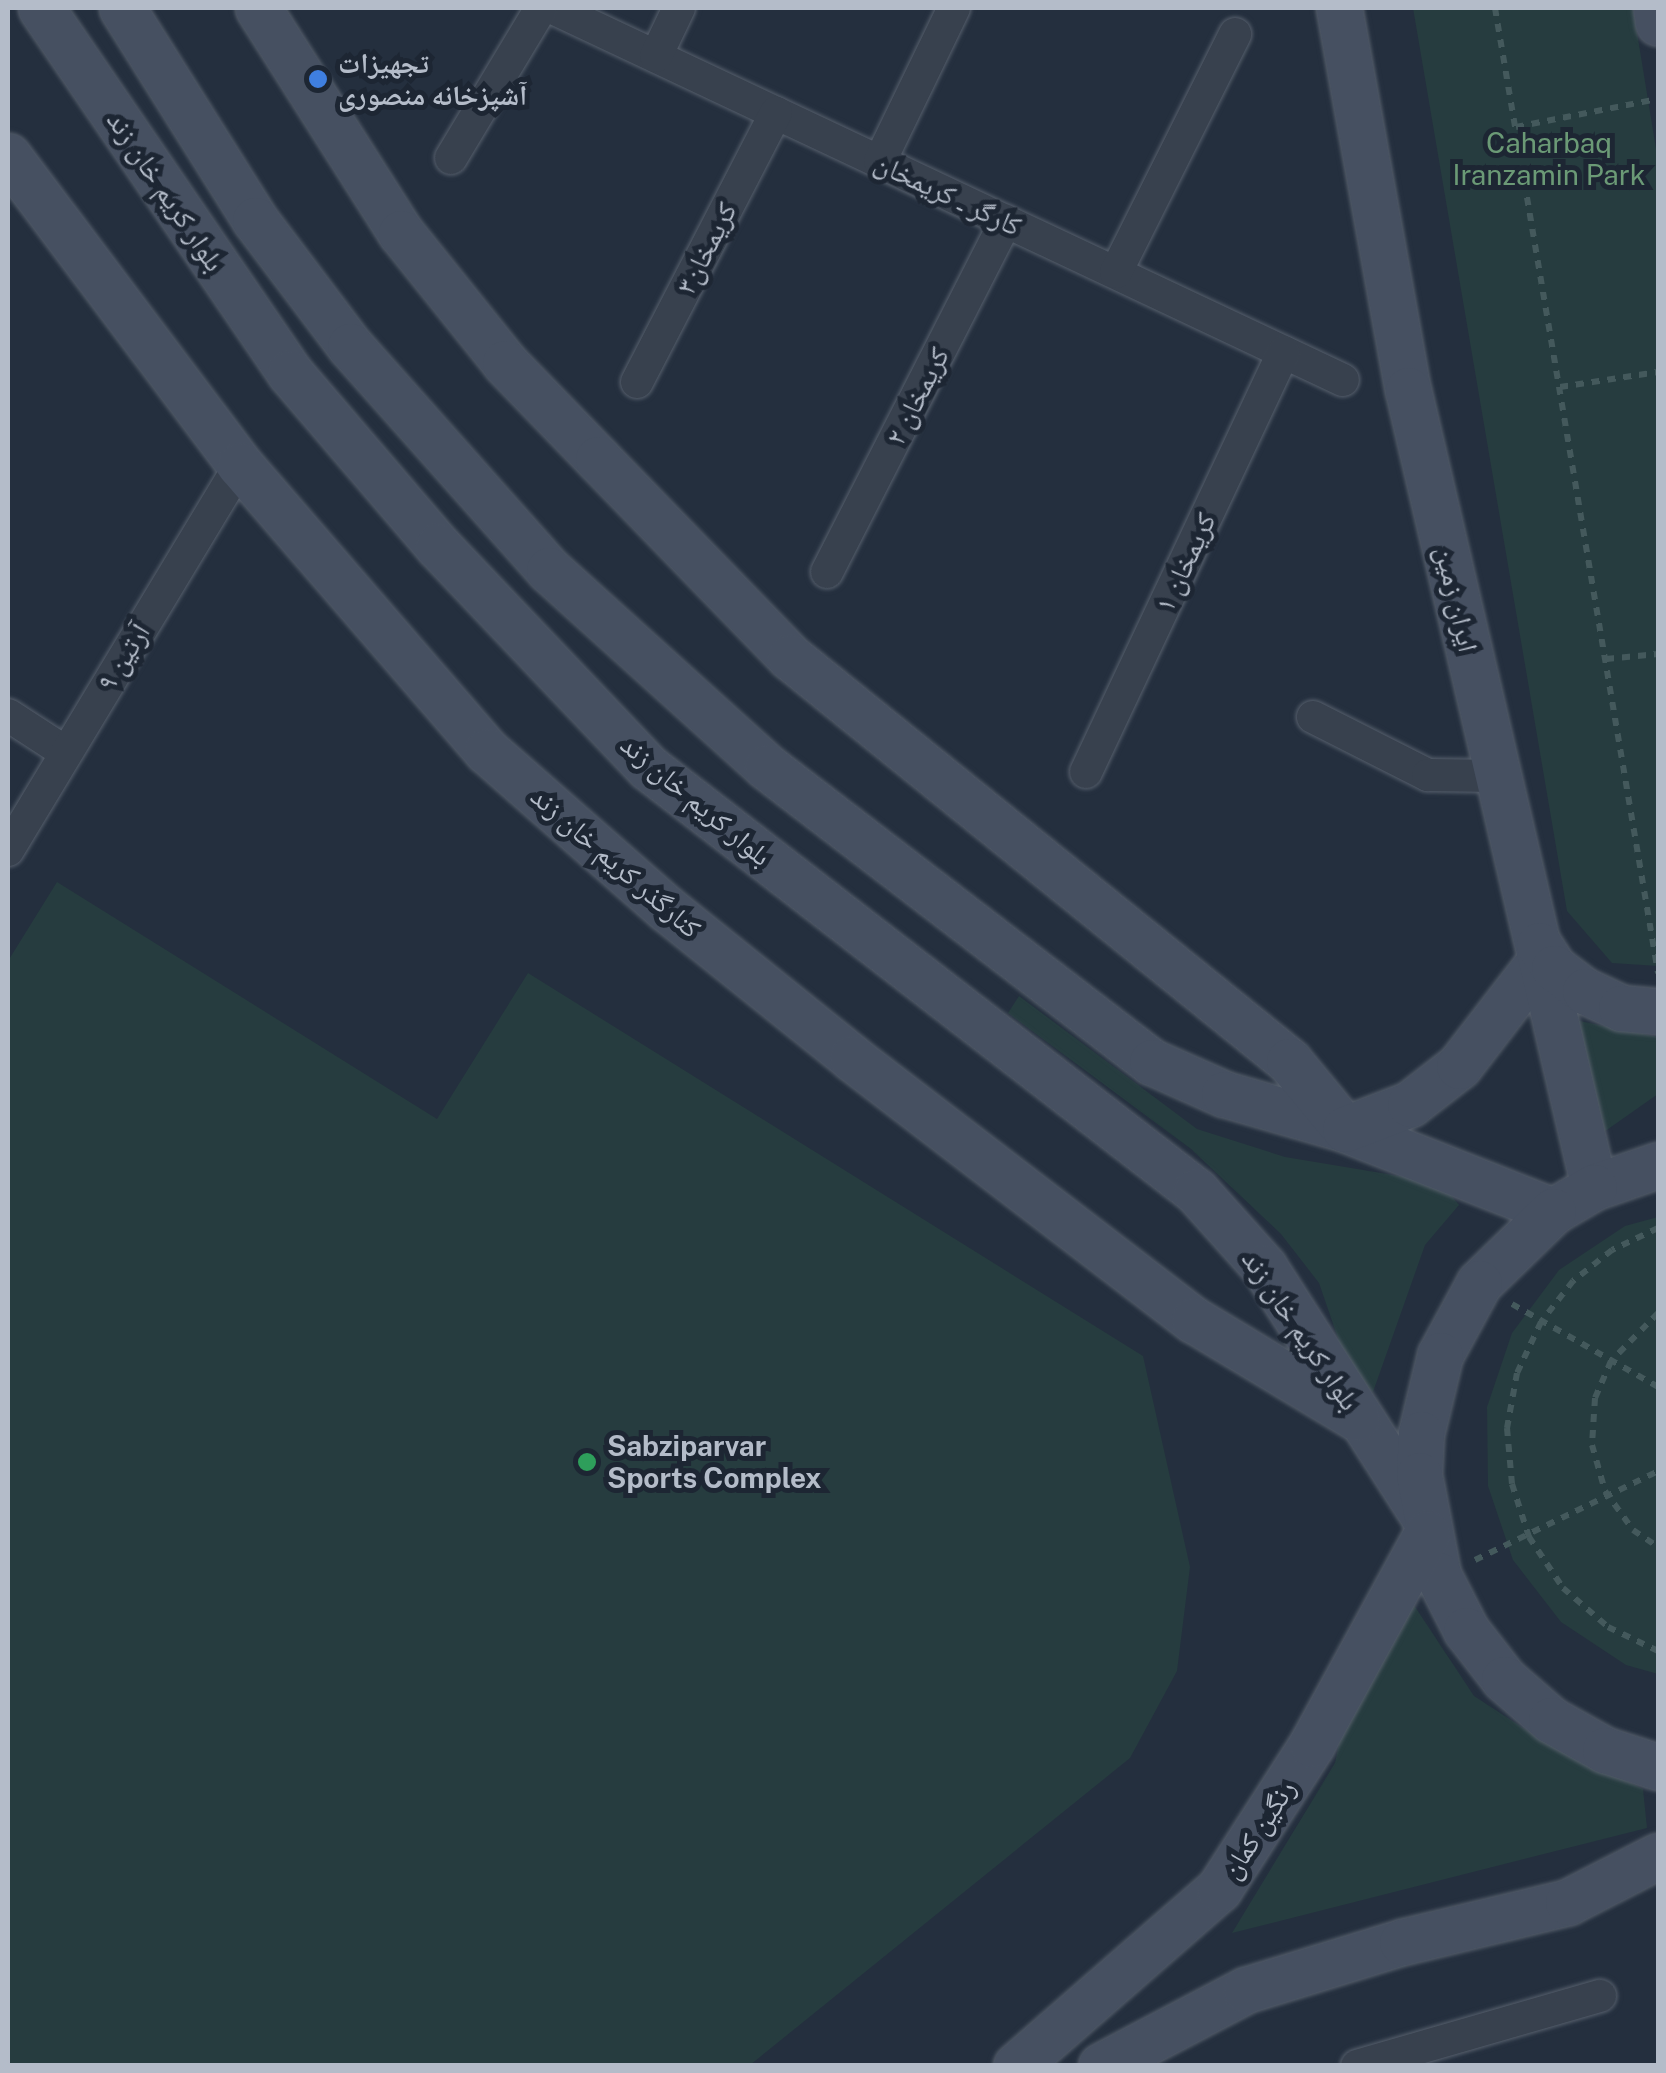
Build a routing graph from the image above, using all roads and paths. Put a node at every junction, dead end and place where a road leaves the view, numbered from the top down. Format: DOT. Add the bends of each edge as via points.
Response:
graph roads {
  1 [pos="41,8"];
  2 [pos="122,8"];
  3 [pos="258,8"];
  4 [pos="540,8"];
  5 [pos="554,8"];
  6 [pos="679,8"];
  7 [pos="954,8"];
  8 [pos="1339,8"];
  9 [pos="1495,8"];
  10 [pos="1656,8"];
  11 [pos="1658,23"];
  12 [pos="1235,34"];
  13 [pos="656,56"];
  14 [pos="1658,99"];
  15 [pos="776,113"];
  16 [pos="1516,127"];
  17 [pos="8,156"];
  18 [pos="450,158"];
  19 [pos="880,162"];
  20 [pos="1006,221"];
  21 [pos="1116,272"];
  22 [pos="1284,352"];
  23 [pos="1658,372"];
  24 [pos="1343,380"];
  25 [pos="637,382"];
  26 [pos="1560,387"];
  27 [pos="240,465"];
  28 [pos="827,572"];
  29 [pos="1658,654"];
  30 [pos="1606,659"];
  31 [pos="8,715"];
  32 [pos="1313,717"];
  33 [pos="65,752"];
  34 [pos="1086,772"];
  35 [pos="1498,776"];
  36 [pos="8,850"];
  37 [pos="1538,950"];
  38 [pos="1658,974"];
  39 [pos="1658,1011"];
  40 [pos="1345,1129"];
  41 [pos="1658,1165"];
  42 [pos="1594,1187"];
  43 [pos="1553,1211"];
  44 [pos="1658,1228"];
  45 [pos="1479,1283"];
  46 [pos="1658,1313"];
  47 [pos="1541,1322"];
  48 [pos="1612,1361"];
  49 [pos="1658,1387"];
  50 [pos="1364,1422"];
  51 [pos="1658,1471"];
  52 [pos="1610,1496"];
  53 [pos="1529,1537"];
  54 [pos="1429,1541"];
  55 [pos="1658,1547"];
  56 [pos="1658,1651"];
  57 [pos="1658,1767"];
  58 [pos="1658,1856"];
  59 [pos="1600,1996"];
  60 [pos="1016,2066"];
  61 [pos="1101,2066"];
  62 [pos="1357,2066"];
  1 -- 50 [label="main road, بلوار کریم خان زند" via="290,373 506,619 649,768 1196,1191 1264,1266"];
  2 -- 40 [label="main road" via="256,220 350,346 549,570 766,768 1152,1062 1224,1094"];
  3 -- 40 [label="main road" via="401,233 505,363 571,432 790,656 1289,1061"];
  4 -- 18 [label="street"];
  5 -- 13 [label="street, کارگر ـ کریمخان"];
  6 -- 13 [label="street"];
  7 -- 19 [label="street"];
  8 -- 35 [label="main road, ایران زمین" via="1408,390"];
  9 -- 16 [label="path"];
  10 -- 11 [label="main road"];
  12 -- 21 [label="street"];
  13 -- 15 [label="street, کارگر ـ کریمخان"];
  14 -- 16 [label="path"];
  15 -- 19 [label="street, کارگر ـ کریمخان"];
  15 -- 25 [label="street, کریمخان۳"];
  16 -- 26 [label="path"];
  17 -- 27 [label="main road, کنارگذر کریم خان زند"];
  19 -- 20 [label="street, کارگر ـ کریمخان"];
  20 -- 21 [label="street, کارگر ـ کریمخان"];
  20 -- 28 [label="street, کریمخان ۲"];
  21 -- 22 [label="street, کارگر ـ کریمخان"];
  22 -- 24 [label="street, کارگر ـ کریمخان"];
  22 -- 34 [label="street, کریمخان ۱"];
  23 -- 26 [label="path"];
  26 -- 30 [label="path"];
  27 -- 33 [label="street, آرتین ۹"];
  27 -- 50 [label="main road, کنارگذر کریم خان زند" via="487,751 667,909 1194,1320"];
  29 -- 30 [label="path"];
  30 -- 38 [label="path"];
  31 -- 33 [label="street"];
  32 -- 35 [label="street" via="1428,775"];
  33 -- 36 [label="street, آرتین ۹"];
  35 -- 37 [label="main road, ایران زمین"];
  37 -- 39 [label="main road" via="1585,991 1621,1008"];
  37 -- 40 [label="main road" via="1459,1066 1410,1104"];
  37 -- 42 [label="main road, ایران زمین"];
  40 -- 43 [label="main road"];
  41 -- 42 [label="main road"];
  42 -- 43 [label="main road"];
  43 -- 45 [label="main road"];
  44 -- 47 [label="path" via="1586,1271"];
  45 -- 47 [label="path"];
  45 -- 54 [label="main road" via="1440,1355 1428,1394 1421,1434"];
  46 -- 48 [label="path"];
  47 -- 48 [label="path"];
  47 -- 53 [label="path" via="1518,1373 1508,1428 1512,1484"];
  48 -- 49 [label="path"];
  48 -- 52 [label="path" via="1595,1398 1592,1445"];
  50 -- 54 [label="main road, بلوار کریم خان زند"];
  51 -- 52 [label="path"];
  52 -- 53 [label="path"];
  52 -- 55 [label="path" via="1633,1530"];
  53 -- 54 [label="path"];
  53 -- 56 [label="path" via="1563,1588 1608,1626"];
  54 -- 57 [label="main road, بلوار کریم خان زند" via="1466,1630 1504,1679 1564,1727 1605,1750"];
  54 -- 60 [label="main road, رنگین کمان" via="1219,1889"];
  58 -- 61 [label="main road" via="1568,1902 1402,1942 1246,1990"];
  59 -- 62 [label="street"];
}
